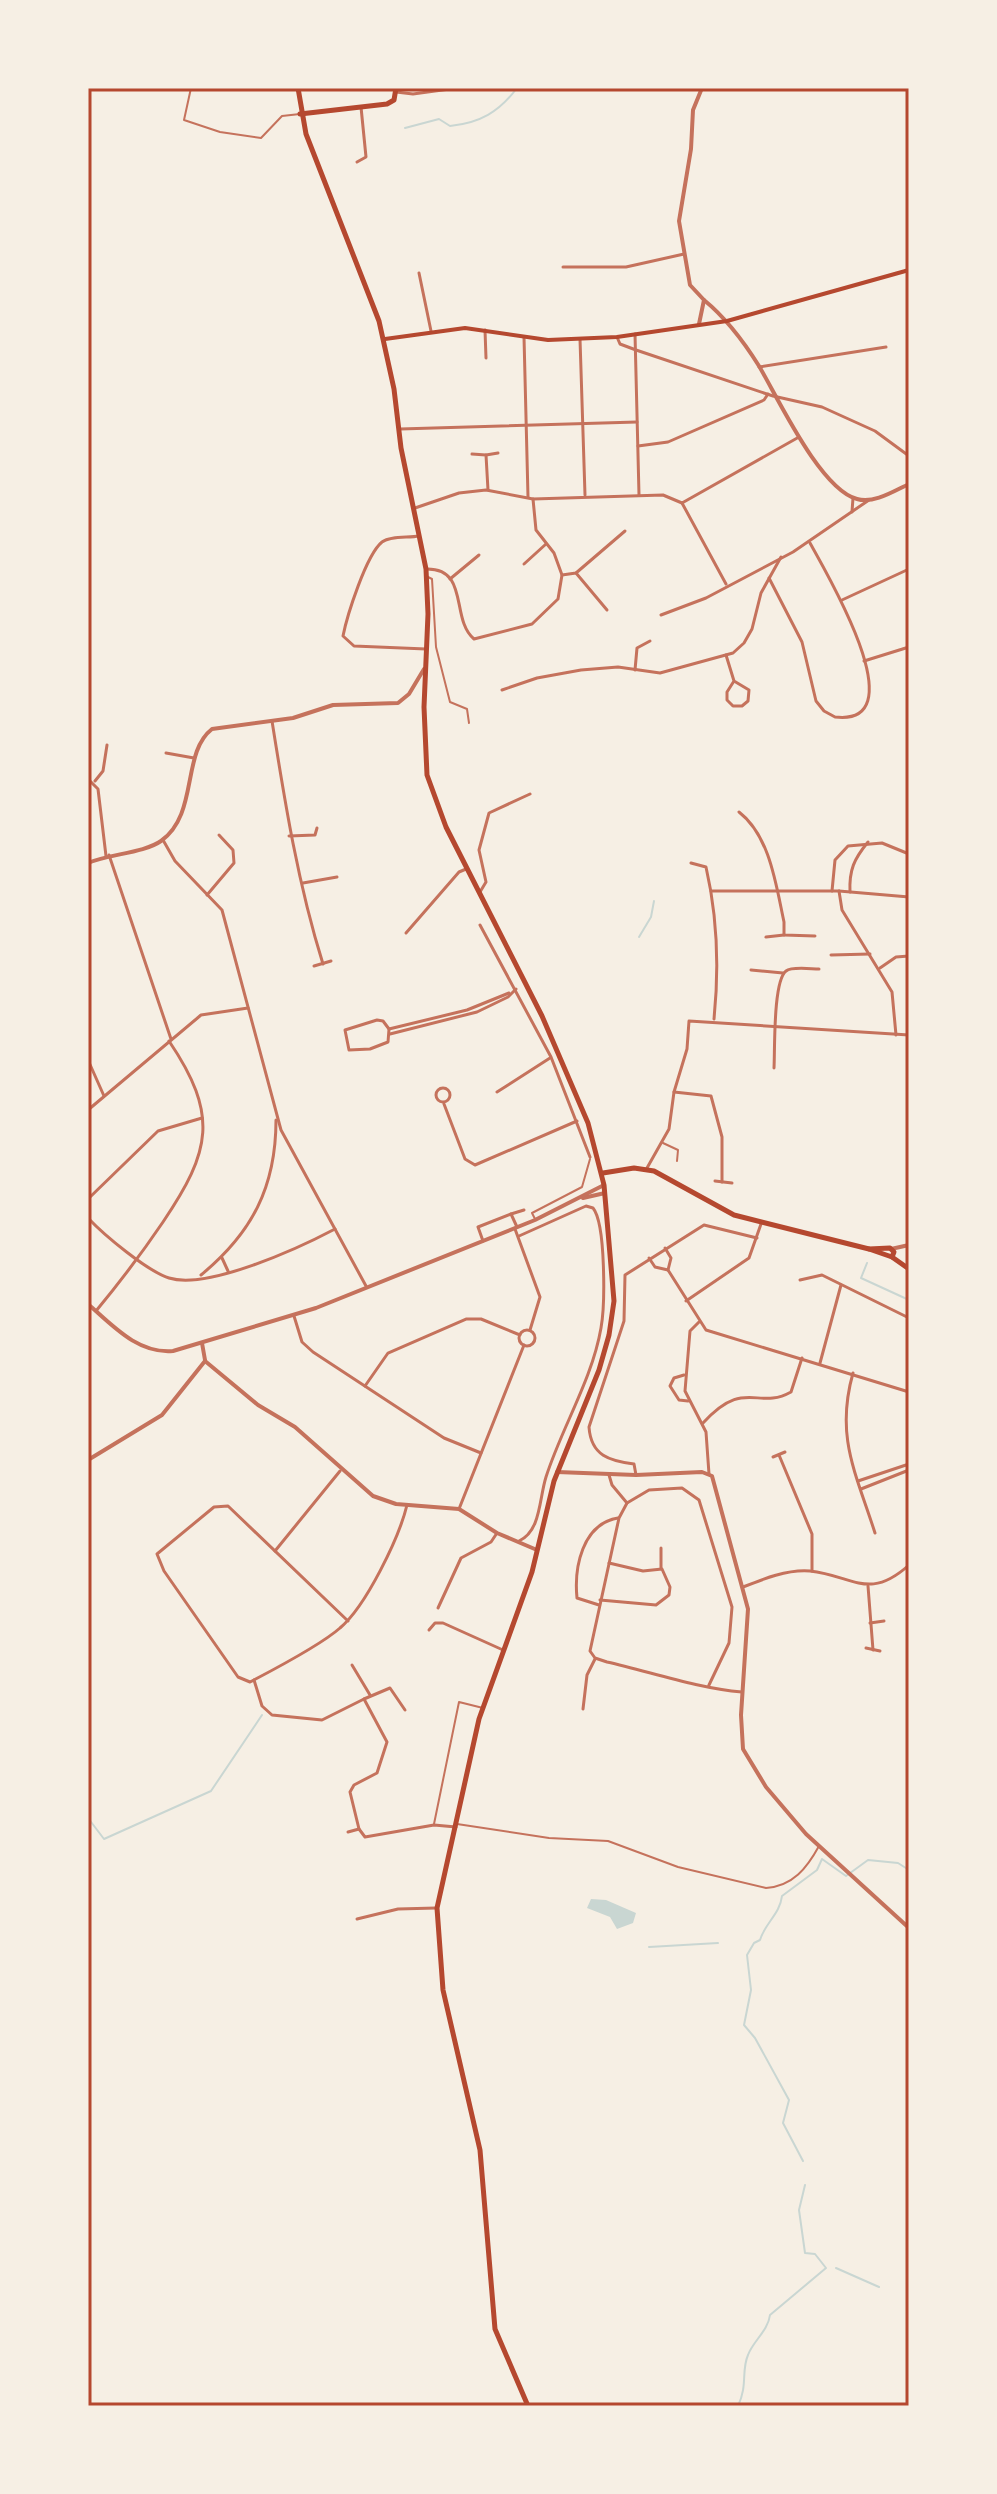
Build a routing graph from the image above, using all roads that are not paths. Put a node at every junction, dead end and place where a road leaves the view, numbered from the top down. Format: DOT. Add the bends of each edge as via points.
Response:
graph roads {
  1 [pos="191,88"];
  2 [pos="298,88"];
  3 [pos="457,88"];
  4 [pos="702,88"];
  5 [pos="396,90"];
  6 [pos="361,107"];
  7 [pos="311,113"];
  8 [pos="300,114"];
  9 [pos="302,123"];
  10 [pos="357,162"];
  11 [pos="684,254"];
  12 [pos="563,267"];
  13 [pos="909,270"];
  14 [pos="419,273"];
  15 [pos="704,300"];
  16 [pos="727,321"];
  17 [pos="699,324"];
  18 [pos="485,329"];
  19 [pos="431,331"];
  20 [pos="635,334"];
  21 [pos="524,337"];
  22 [pos="617,337"];
  23 [pos="385,339"];
  24 [pos="580,339"];
  25 [pos="886,347"];
  26 [pos="636,350"];
  27 [pos="486,358"];
  28 [pos="759,367"];
  29 [pos="771,395"];
  30 [pos="637,422"];
  31 [pos="527,424"];
  32 [pos="585,424"];
  33 [pos="400,429"];
  34 [pos="799,437"];
  35 [pos="638,446"];
  36 [pos="498,453"];
  37 [pos="472,454"];
  38 [pos="486,455"];
  39 [pos="909,456"];
  40 [pos="909,484"];
  41 [pos="488,490"];
  42 [pos="639,495"];
  43 [pos="585,496"];
  44 [pos="531,498"];
  45 [pos="853,498"];
  46 [pos="869,500"];
  47 [pos="682,503"];
  48 [pos="415,508"];
  49 [pos="852,512"];
  50 [pos="625,531"];
  51 [pos="421,536"];
  52 [pos="810,543"];
  53 [pos="546,544"];
  54 [pos="479,555"];
  55 [pos="781,557"];
  56 [pos="524,564"];
  57 [pos="909,569"];
  58 [pos="426,572"];
  59 [pos="576,573"];
  60 [pos="562,575"];
  61 [pos="769,578"];
  62 [pos="450,579"];
  63 [pos="726,584"];
  64 [pos="842,600"];
  65 [pos="607,610"];
  66 [pos="661,615"];
  67 [pos="650,641"];
  68 [pos="909,647"];
  69 [pos="426,649"];
  70 [pos="726,655"];
  71 [pos="864,661"];
  72 [pos="424,669"];
  73 [pos="635,670"];
  74 [pos="734,681"];
  75 [pos="502,690"];
  76 [pos="272,721"];
  77 [pos="469,723"];
  78 [pos="107,745"];
  79 [pos="166,753"];
  80 [pos="196,758"];
  81 [pos="88,779"];
  82 [pos="94,782"];
  83 [pos="530,794"];
  84 [pos="739,812"];
  85 [pos="317,828"];
  86 [pos="219,835"];
  87 [pos="289,836"];
  88 [pos="163,840"];
  89 [pos="868,842"];
  90 [pos="909,854"];
  91 [pos="107,855"];
  92 [pos="88,863"];
  93 [pos="691,863"];
  94 [pos="467,869"];
  95 [pos="337,877"];
  96 [pos="303,883"];
  97 [pos="776,890"];
  98 [pos="711,891"];
  99 [pos="832,891"];
  100 [pos="839,891"];
  101 [pos="480,892"];
  102 [pos="850,892"];
  103 [pos="207,895"];
  104 [pos="909,897"];
  105 [pos="480,925"];
  106 [pos="406,933"];
  107 [pos="784,935"];
  108 [pos="815,936"];
  109 [pos="766,937"];
  110 [pos="870,954"];
  111 [pos="831,955"];
  112 [pos="909,956"];
  113 [pos="331,961"];
  114 [pos="323,964"];
  115 [pos="314,966"];
  116 [pos="880,968"];
  117 [pos="819,969"];
  118 [pos="751,970"];
  119 [pos="784,973"];
  120 [pos="516,989"];
  121 [pos="248,1008"];
  122 [pos="542,1016"];
  123 [pos="714,1021"];
  124 [pos="533,1022"];
  125 [pos="775,1025"];
  126 [pos="390,1031"];
  127 [pos="896,1035"];
  128 [pos="909,1035"];
  129 [pos="170,1040"];
  130 [pos="551,1057"];
  131 [pos="88,1060"];
  132 [pos="774,1068"];
  133 [pos="497,1092"];
  134 [pos="674,1092"];
  135 [pos="104,1096"];
  136 [pos="444,1104"];
  137 [pos="88,1110"];
  138 [pos="276,1116"];
  139 [pos="203,1118"];
  140 [pos="577,1121"];
  141 [pos="662,1142"];
  142 [pos="288,1145"];
  143 [pos="275,1150"];
  144 [pos="590,1157"];
  145 [pos="677,1161"];
  146 [pos="646,1169"];
  147 [pos="603,1173"];
  148 [pos="715,1181"];
  149 [pos="722,1182"];
  150 [pos="732,1183"];
  151 [pos="604,1185"];
  152 [pos="605,1193"];
  153 [pos="583,1198"];
  154 [pos="88,1199"];
  155 [pos="575,1202"];
  156 [pos="524,1210"];
  157 [pos="578,1210"];
  158 [pos="511,1214"];
  159 [pos="88,1218"];
  160 [pos="535,1220"];
  161 [pos="761,1223"];
  162 [pos="608,1227"];
  163 [pos="516,1228"];
  164 [pos="599,1228"];
  165 [pos="335,1229"];
  166 [pos="519,1236"];
  167 [pos="757,1238"];
  168 [pos="483,1241"];
  169 [pos="908,1245"];
  170 [pos="665,1248"];
  171 [pos="889,1253"];
  172 [pos="138,1258"];
  173 [pos="222,1258"];
  174 [pos="649,1258"];
  175 [pos="909,1269"];
  176 [pos="668,1270"];
  177 [pos="228,1271"];
  178 [pos="198,1278"];
  179 [pos="800,1280"];
  180 [pos="841,1285"];
  181 [pos="366,1286"];
  182 [pos="686,1301"];
  183 [pos="88,1304"];
  184 [pos="96,1311"];
  185 [pos="294,1316"];
  186 [pos="909,1318"];
  187 [pos="699,1322"];
  188 [pos="530,1330"];
  189 [pos="520,1335"];
  190 [pos="202,1343"];
  191 [pos="524,1345"];
  192 [pos="802,1358"];
  193 [pos="205,1361"];
  194 [pos="820,1363"];
  195 [pos="853,1373"];
  196 [pos="686,1375"];
  197 [pos="365,1386"];
  198 [pos="909,1392"];
  199 [pos="688,1401"];
  200 [pos="703,1423"];
  201 [pos="785,1452"];
  202 [pos="481,1453"];
  203 [pos="779,1455"];
  204 [pos="773,1457"];
  205 [pos="88,1460"];
  206 [pos="909,1464"];
  207 [pos="909,1470"];
  208 [pos="340,1471"];
  209 [pos="557,1472"];
  210 [pos="709,1474"];
  211 [pos="609,1475"];
  212 [pos="636,1475"];
  213 [pos="546,1479"];
  214 [pos="554,1481"];
  215 [pos="858,1481"];
  216 [pos="861,1489"];
  217 [pos="627,1503"];
  218 [pos="407,1505"];
  219 [pos="459,1509"];
  220 [pos="619,1518"];
  221 [pos="497,1533"];
  222 [pos="875,1533"];
  223 [pos="517,1543"];
  224 [pos="661,1548"];
  225 [pos="537,1550"];
  226 [pos="275,1551"];
  227 [pos="609,1563"];
  228 [pos="909,1565"];
  229 [pos="662,1569"];
  230 [pos="812,1571"];
  231 [pos="868,1586"];
  232 [pos="743,1587"];
  233 [pos="600,1602"];
  234 [pos="438,1608"];
  235 [pos="348,1621"];
  236 [pos="884,1621"];
  237 [pos="870,1623"];
  238 [pos="429,1630"];
  239 [pos="866,1648"];
  240 [pos="503,1650"];
  241 [pos="873,1650"];
  242 [pos="880,1651"];
  243 [pos="595,1658"];
  244 [pos="352,1665"];
  245 [pos="254,1680"];
  246 [pos="709,1685"];
  247 [pos="742,1692"];
  248 [pos="370,1695"];
  249 [pos="364,1699"];
  250 [pos="483,1708"];
  251 [pos="583,1709"];
  252 [pos="405,1710"];
  253 [pos="434,1825"];
  254 [pos="456,1825"];
  255 [pos="359,1829"];
  256 [pos="348,1832"];
  257 [pos="819,1846"];
  258 [pos="437,1908"];
  259 [pos="357,1919"];
  260 [pos="909,1928"];
  261 [pos="528,2406"];
  1 -- 8 [label="lane" via="184,120 220,132 261,138 282,116"];
  2 -- 8 [label="main road"];
  3 -- 5 [label="street" via="413,94"];
  4 -- 11 [label="street" via="693,110 692,147 679,205"];
  5 -- 6 [label="main road" via="391,103"];
  6 -- 7 [label="main road"];
  6 -- 10 [label="street" via="366,157"];
  7 -- 8 [label="main road"];
  7 -- 9 [label="main road"];
  8 -- 9 [label="main road"];
  9 -- 23 [label="main road"];
  11 -- 12 [label="street" via="626,267"];
  11 -- 15 [label="street" via="690,285"];
  13 -- 16 [label="main road"];
  14 -- 19 [label="street"];
  15 -- 16 [label="street"];
  15 -- 17 [label="street"];
  16 -- 17 [label="main road"];
  16 -- 28 [label="street"];
  17 -- 20 [label="main road"];
  18 -- 19 [label="main road"];
  18 -- 21 [label="main road"];
  18 -- 27 [label="street"];
  19 -- 23 [label="main road"];
  20 -- 22 [label="main road"];
  20 -- 26 [label="street"];
  21 -- 24 [label="main road"];
  21 -- 31 [label="street"];
  22 -- 24 [label="main road"];
  22 -- 26 [label="street" via="620,344"];
  23 -- 33 [label="main road"];
  24 -- 32 [label="street"];
  25 -- 28 [label="street"];
  26 -- 29 [label="street"];
  26 -- 30 [label="street"];
  28 -- 29 [label="street"];
  29 -- 34 [label="street"];
  29 -- 35 [label="street" via="668,442"];
  29 -- 39 [label="street" via="855,420"];
  30 -- 32 [label="street"];
  30 -- 35 [label="street"];
  31 -- 32 [label="street"];
  31 -- 33 [label="street"];
  31 -- 44 [label="street"];
  32 -- 43 [label="street"];
  33 -- 48 [label="main road"];
  34 -- 45 [label="street"];
  34 -- 47 [label="street"];
  35 -- 42 [label="street"];
  36 -- 38 [label="street"];
  37 -- 38 [label="street"];
  38 -- 41 [label="street"];
  40 -- 46 [label="street"];
  41 -- 44 [label="street"];
  41 -- 48 [label="street" via="459,493"];
  42 -- 43 [label="street"];
  42 -- 47 [label="street" via="663,495"];
  43 -- 44 [label="street"];
  44 -- 53 [label="street" via="534,526"];
  45 -- 46 [label="street"];
  45 -- 49 [label="street"];
  46 -- 49 [label="street"];
  47 -- 63 [label="street"];
  48 -- 51 [label="main road"];
  49 -- 52 [label="street"];
  50 -- 59 [label="street"];
  51 -- 58 [label="main road"];
  51 -- 69 [label="street" via="380,544 343,636 354,646"];
  52 -- 55 [label="street"];
  52 -- 64 [label="street"];
  53 -- 56 [label="street"];
  53 -- 60 [label="street"];
  54 -- 62 [label="street"];
  55 -- 61 [label="street"];
  55 -- 63 [label="street"];
  57 -- 64 [label="street"];
  58 -- 62 [label="street" via="442,570"];
  58 -- 69 [label="main road"];
  58 -- 77 [label="lane" via="432,579 436,647 450,702 467,709"];
  59 -- 60 [label="street"];
  59 -- 65 [label="street"];
  60 -- 62 [label="street" via="555,604 541,618 478,639 468,633"];
  61 -- 70 [label="street" via="749,635"];
  61 -- 71 [label="street" via="796,626 816,701 824,711 841,718 855,715 869,695"];
  63 -- 66 [label="street" via="706,598"];
  64 -- 71 [label="street"];
  67 -- 73 [label="street" via="637,648"];
  68 -- 71 [label="street"];
  69 -- 72 [label="main road"];
  70 -- 73 [label="street" via="658,673"];
  70 -- 74 [label="street"];
  72 -- 76 [label="street" via="398,703 333,705"];
  72 -- 94 [label="main road" via="427,775"];
  73 -- 75 [label="street" via="556,673"];
  74 -- 74 [label="street" via="749,690 742,706 727,700"];
  76 -- 80 [label="street" via="212,729"];
  76 -- 87 [label="street"];
  78 -- 82 [label="street" via="103,771"];
  79 -- 80 [label="street"];
  80 -- 88 [label="street" via="184,808"];
  81 -- 82 [label="street"];
  82 -- 91 [label="street"];
  83 -- 101 [label="street" via="490,810 479,850 486,882"];
  84 -- 97 [label="street" via="754,823"];
  85 -- 87 [label="street" via="316,836"];
  86 -- 103 [label="street" via="233,850 234,863"];
  87 -- 96 [label="street"];
  88 -- 91 [label="street"];
  88 -- 103 [label="street"];
  89 -- 90 [label="street"];
  89 -- 99 [label="street" via="848,846 835,860"];
  89 -- 102 [label="street" via="849,873"];
  91 -- 92 [label="street"];
  91 -- 129 [label="street"];
  93 -- 98 [label="street" via="706,867"];
  94 -- 101 [label="main road"];
  94 -- 106 [label="street"];
  95 -- 96 [label="street"];
  96 -- 114 [label="street"];
  97 -- 98 [label="street"];
  97 -- 99 [label="street"];
  97 -- 107 [label="street"];
  98 -- 123 [label="street" via="717,976"];
  99 -- 100 [label="street"];
  100 -- 102 [label="street"];
  100 -- 110 [label="street" via="842,910"];
  101 -- 122 [label="main road"];
  102 -- 104 [label="street"];
  103 -- 121 [label="street" via="222,910"];
  105 -- 120 [label="street"];
  107 -- 108 [label="street"];
  107 -- 109 [label="street"];
  110 -- 111 [label="street"];
  110 -- 116 [label="street"];
  112 -- 116 [label="street" via="896,957"];
  113 -- 114 [label="street"];
  114 -- 115 [label="street"];
  116 -- 127 [label="street" via="892,992"];
  117 -- 119 [label="street"];
  118 -- 119 [label="street"];
  119 -- 125 [label="street"];
  120 -- 124 [label="street"];
  120 -- 126 [label="street" via="467,1010"];
  121 -- 129 [label="street" via="201,1015"];
  121 -- 138 [label="street"];
  122 -- 124 [label="lane"];
  122 -- 147 [label="main road" via="588,1123"];
  123 -- 125 [label="street"];
  123 -- 134 [label="street" via="689,1021 685,1060"];
  124 -- 130 [label="street"];
  125 -- 127 [label="street"];
  125 -- 132 [label="street"];
  126 -- 126 [label="street" via="385,1044 358,1051 349,1050 344,1037 347,1028 377,1020"];
  127 -- 128 [label="street"];
  129 -- 135 [label="street"];
  129 -- 139 [label="street" via="194,1083"];
  130 -- 133 [label="street"];
  130 -- 140 [label="street"];
  131 -- 135 [label="street"];
  134 -- 141 [label="street"];
  134 -- 149 [label="street" via="711,1096 722,1137"];
  135 -- 137 [label="street"];
  136 -- 140 [label="street" via="465,1159 475,1165"];
  138 -- 142 [label="street"];
  138 -- 143 [label="street"];
  139 -- 154 [label="street" via="158,1131"];
  139 -- 172 [label="street" via="194,1172"];
  140 -- 144 [label="street"];
  141 -- 145 [label="lane" via="678,1150"];
  141 -- 146 [label="street"];
  142 -- 143 [label="street"];
  142 -- 165 [label="street"];
  143 -- 173 [label="street" via="264,1199"];
  144 -- 160 [label="lane" via="582,1187 532,1213"];
  146 -- 147 [label="main road"];
  146 -- 161 [label="main road" via="718,1208"];
  147 -- 151 [label="main road"];
  148 -- 149 [label="street"];
  149 -- 150 [label="street"];
  151 -- 152 [label="main road"];
  151 -- 153 [label="street"];
  152 -- 153 [label="street"];
  152 -- 162 [label="main road"];
  153 -- 155 [label="street"];
  155 -- 157 [label="street"];
  155 -- 160 [label="street"];
  156 -- 158 [label="street"];
  157 -- 164 [label="street" via="593,1208"];
  157 -- 166 [label="street"];
  158 -- 163 [label="street"];
  158 -- 168 [label="street" via="478,1227"];
  159 -- 172 [label="street"];
  160 -- 163 [label="street"];
  161 -- 167 [label="street"];
  161 -- 171 [label="main road"];
  162 -- 164 [label="street"];
  162 -- 209 [label="main road" via="614,1301 609,1335"];
  163 -- 166 [label="street"];
  163 -- 168 [label="street"];
  164 -- 213 [label="street" via="601,1328"];
  165 -- 177 [label="street"];
  165 -- 181 [label="street"];
  166 -- 188 [label="street" via="540,1297"];
  167 -- 170 [label="street" via="708,1224"];
  167 -- 182 [label="street" via="749,1258"];
  168 -- 181 [label="street"];
  169 -- 171 [label="street"];
  170 -- 174 [label="street"];
  170 -- 176 [label="street" via="671,1258"];
  171 -- 175 [label="main road"];
  172 -- 178 [label="street" via="169,1278"];
  172 -- 184 [label="street"];
  173 -- 177 [label="street"];
  173 -- 178 [label="street"];
  174 -- 176 [label="street" via="655,1267"];
  174 -- 212 [label="street" via="625,1275 625,1316 589,1427 602,1456 634,1464"];
  176 -- 182 [label="street"];
  177 -- 178 [label="street"];
  179 -- 180 [label="street" via="822,1275"];
  180 -- 186 [label="street"];
  180 -- 194 [label="street"];
  181 -- 185 [label="street"];
  182 -- 187 [label="street"];
  183 -- 184 [label="street"];
  184 -- 190 [label="street" via="145,1348 167,1352"];
  185 -- 190 [label="street"];
  185 -- 197 [label="street" via="305,1346"];
  187 -- 192 [label="street" via="711,1332"];
  187 -- 196 [label="street" via="690,1331"];
  188 -- 189 [label="street"];
  188 -- 191 [label="street" via="535,1341"];
  189 -- 191 [label="street"];
  189 -- 197 [label="street" via="481,1319 466,1319 392,1350"];
  190 -- 193 [label="street"];
  191 -- 202 [label="street"];
  192 -- 194 [label="street"];
  192 -- 200 [label="street" via="791,1392 733,1398"];
  193 -- 205 [label="street" via="162,1415"];
  193 -- 208 [label="street" via="250,1399 295,1427"];
  194 -- 195 [label="street"];
  195 -- 198 [label="street"];
  195 -- 215 [label="street" via="844,1432"];
  196 -- 199 [label="street"];
  196 -- 199 [label="street" via="674,1378 670,1386 679,1400"];
  197 -- 202 [label="street" via="444,1438"];
  199 -- 200 [label="street"];
  200 -- 210 [label="street"];
  201 -- 203 [label="street"];
  202 -- 219 [label="street"];
  203 -- 204 [label="street"];
  203 -- 230 [label="street" via="812,1534"];
  206 -- 215 [label="street"];
  207 -- 216 [label="street"];
  208 -- 218 [label="street" via="380,1500"];
  208 -- 226 [label="street"];
  209 -- 211 [label="street"];
  209 -- 214 [label="main road"];
  210 -- 212 [label="street"];
  210 -- 232 [label="street"];
  211 -- 212 [label="street"];
  211 -- 217 [label="street"];
  213 -- 214 [label="street"];
  213 -- 223 [label="street" via="533,1530"];
  214 -- 225 [label="main road"];
  215 -- 216 [label="street"];
  216 -- 222 [label="street"];
  217 -- 220 [label="street"];
  217 -- 246 [label="street" via="656,1489 687,1490 699,1500 732,1607 729,1643"];
  218 -- 219 [label="street"];
  218 -- 235 [label="street" via="394,1541"];
  219 -- 221 [label="street"];
  220 -- 227 [label="street"];
  220 -- 233 [label="street" via="594,1532 577,1565 577,1598"];
  221 -- 223 [label="street"];
  221 -- 234 [label="street" via="461,1558"];
  223 -- 225 [label="street"];
  224 -- 229 [label="street"];
  225 -- 240 [label="main road"];
  226 -- 235 [label="street"];
  226 -- 245 [label="street" via="225,1505 214,1507 171,1540 156,1559 238,1677"];
  227 -- 229 [label="street" via="643,1571"];
  227 -- 233 [label="street"];
  228 -- 231 [label="street" via="887,1582"];
  229 -- 233 [label="street" via="670,1590 660,1604"];
  230 -- 231 [label="street"];
  230 -- 232 [label="street"];
  231 -- 237 [label="street"];
  232 -- 247 [label="street" via="748,1609"];
  233 -- 243 [label="street" via="590,1647"];
  235 -- 245 [label="street"];
  236 -- 237 [label="street"];
  237 -- 241 [label="street"];
  238 -- 240 [label="street" via="443,1623"];
  239 -- 241 [label="street"];
  240 -- 250 [label="main road"];
  241 -- 242 [label="street"];
  243 -- 246 [label="street"];
  243 -- 251 [label="street"];
  244 -- 248 [label="street"];
  245 -- 249 [label="street" via="262,1706 272,1715 322,1720"];
  246 -- 247 [label="street"];
  247 -- 257 [label="street" via="740,1732 751,1767"];
  248 -- 249 [label="street"];
  248 -- 252 [label="street" via="387,1687"];
  249 -- 255 [label="street" via="387,1742 377,1773 350,1792"];
  250 -- 253 [label="lane" via="459,1702"];
  250 -- 254 [label="main road"];
  253 -- 254 [label="street"];
  253 -- 255 [label="street" via="371,1838"];
  254 -- 257 [label="lane" via="608,1841 678,1867 766,1888 805,1871"];
  254 -- 258 [label="main road"];
  255 -- 256 [label="street"];
  257 -- 260 [label="street"];
  258 -- 259 [label="street" via="398,1909"];
  258 -- 261 [label="main road" via="443,1990 480,2150 495,2329"];
}
